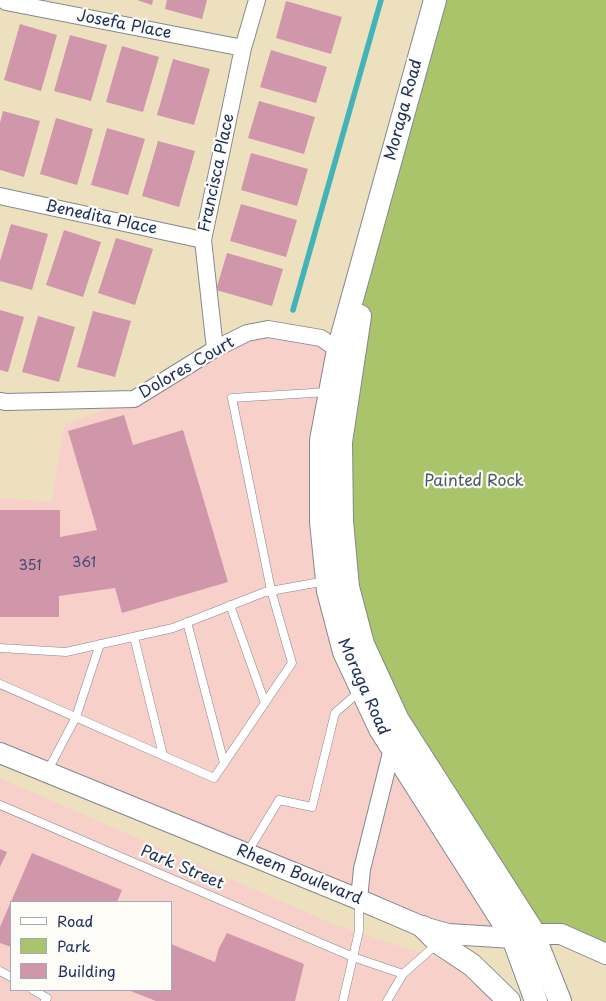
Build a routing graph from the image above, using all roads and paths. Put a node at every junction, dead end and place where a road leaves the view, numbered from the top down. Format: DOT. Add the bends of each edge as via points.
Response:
graph roads {
  1 [pos="257,0"];
  2 [pos="435,0"];
  3 [pos="6,2"];
  4 [pos="243,48"];
  5 [pos="0,196"];
  6 [pos="374,221"];
  7 [pos="202,240"];
  8 [pos="215,348"];
  9 [pos="338,350"];
  10 [pos="330,392"];
  11 [pos="0,401"];
  12 [pos="337,580"];
  13 [pos="271,590"];
  14 [pos="230,606"];
  15 [pos="187,622"];
  16 [pos="134,637"];
  17 [pos="100,644"];
  18 [pos="0,648"];
  19 [pos="0,684"];
  20 [pos="361,689"];
  21 [pos="265,703"];
  22 [pos="76,717"];
  23 [pos="392,749"];
  24 [pos="0,753"];
  25 [pos="163,755"];
  26 [pos="224,763"];
  27 [pos="47,772"];
  28 [pos="0,805"];
  29 [pos="246,853"];
  30 [pos="358,899"];
  31 [pos="431,935"];
  32 [pos="523,936"];
  33 [pos="606,954"];
  34 [pos="353,957"];
  35 [pos="402,974"];
  36 [pos="35,991"];
  37 [pos="45,1001"];
  38 [pos="343,1001"];
  39 [pos="389,1001"];
  40 [pos="509,1001"];
  41 [pos="536,1001"];
  42 [pos="560,1001"];
  1 -- 4 [label="street, Francisca Place"];
  2 -- 6 [label="main road, Moraga Road"];
  3 -- 4 [label="street, Josefa Place"];
  4 -- 7 [label="street, Francisca Place"];
  5 -- 7 [label="street, Benedita Place"];
  6 -- 9 [label="main road, Moraga Road"];
  6 -- 12 [label="main road, Moraga Road" via="342,442 342,521"];
  7 -- 8 [label="street, Francisca Place"];
  8 -- 9 [label="street, Dolores Court" via="247,333 268,329 321,338"];
  8 -- 11 [label="street, Dolores Court" via="134,399"];
  9 -- 10 [label="main road, Moraga Road"];
  10 -- 12 [label="main road, Moraga Road" via="321,440 321,522"];
  10 -- 13 [label="lane" via="232,398"];
  12 -- 13 [label="lane"];
  12 -- 20 [label="main road, Moraga Road" via="328,591 344,652"];
  12 -- 32 [label="main road, Moraga Road" via="398,720"];
  13 -- 14 [label="lane"];
  13 -- 21 [label="lane" via="292,663"];
  14 -- 15 [label="lane"];
  14 -- 21 [label="lane"];
  15 -- 16 [label="lane"];
  15 -- 26 [label="lane"];
  16 -- 17 [label="lane"];
  16 -- 25 [label="lane"];
  17 -- 18 [label="lane" via="66,652"];
  17 -- 22 [label="lane"];
  19 -- 22 [label="lane"];
  20 -- 23 [label="main road, Moraga Road"];
  20 -- 29 [label="lane" via="335,714 312,807 279,800"];
  21 -- 26 [label="lane"];
  22 -- 25 [label="lane"];
  22 -- 27 [label="lane"];
  23 -- 30 [label="street" via="362,869"];
  23 -- 32 [label="main road, Moraga Road"];
  24 -- 27 [label="street, Rheem Boulevard"];
  25 -- 26 [label="lane" via="214,778"];
  27 -- 29 [label="street, Rheem Boulevard"];
  28 -- 34 [label="lane, Park Street"];
  29 -- 30 [label="street, Rheem Boulevard"];
  30 -- 31 [label="street, Rheem Boulevard"];
  30 -- 34 [label="lane" via="358,931"];
  31 -- 32 [label="street, Rheem Boulevard"];
  31 -- 35 [label="lane"];
  31 -- 40 [label="main road" via="472,965"];
  32 -- 33 [label="street, Rheem Boulevard" via="561,934"];
  32 -- 41 [label="main road, Moraga Road"];
  32 -- 42 [label="main road, Moraga Road"];
  34 -- 35 [label="lane, Park Street"];
  34 -- 38 [label="lane"];
  35 -- 39 [label="lane"];
  36 -- 37 [label="lane" via="46,998"];
}
